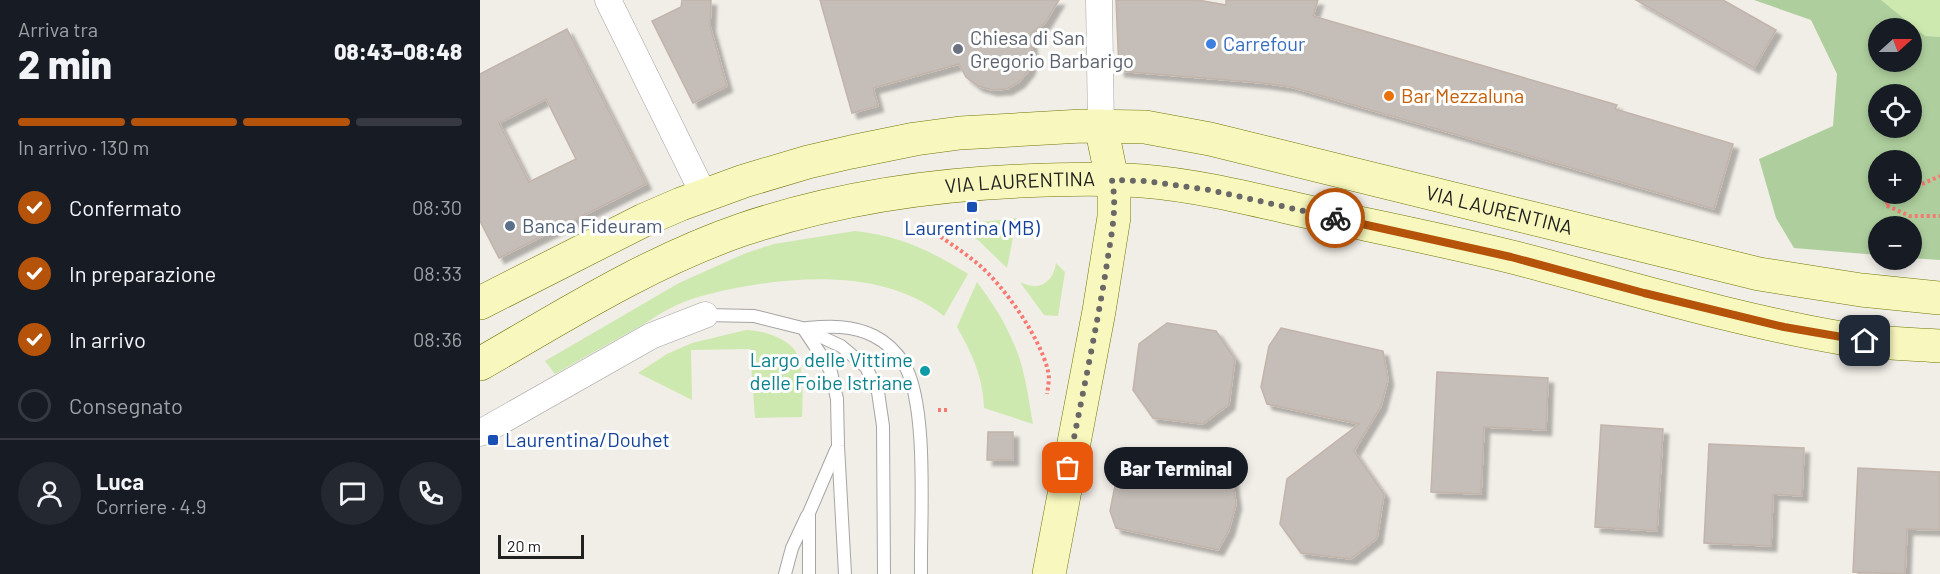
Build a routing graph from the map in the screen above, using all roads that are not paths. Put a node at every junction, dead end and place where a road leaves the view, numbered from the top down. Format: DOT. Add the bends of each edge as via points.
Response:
graph roads {
  1 [pos="608,0"];
  2 [pos="1099,0"];
  3 [pos="1101,126"];
  4 [pos="1112,180"];
  5 [pos="704,195"];
  6 [pos="1940,298"];
  7 [pos="480,303"];
  8 [pos="705,315"];
  9 [pos="802,328"];
  10 [pos="1940,346"];
  11 [pos="480,364"];
  12 [pos="480,433"];
  13 [pos="838,446"];
  14 [pos="809,513"];
  15 [pos="785,574"];
  16 [pos="809,574"];
  17 [pos="845,574"];
  18 [pos="884,574"];
  19 [pos="921,574"];
  20 [pos="1049,574"];
  1 -- 5 [label="street"];
  2 -- 3 [label="street"];
  3 -- 4 [label="main road"];
  3 -- 5 [label="main road, VIA LAURENTINA" via="915,139 808,162"];
  3 -- 6 [label="main road, VIA LAURENTINA" via="1145,127 1210,139 1759,274"];
  4 -- 10 [label="main road, VIA LAURENTINA" via="1239,195 1511,257 1784,327 1844,338"];
  4 -- 11 [label="main road, VIA LAURENTINA" via="937,187 874,195 757,225 654,267"];
  4 -- 20 [label="main road" via="1114,217 1101,299"];
  5 -- 7 [label="main road, VIA LAURENTINA" via="644,220"];
  8 -- 9 [label="lane" via="754,316"];
  8 -- 12 [label="street" via="651,336"];
  9 -- 13 [label="lane" via="831,372 837,399"];
  9 -- 18 [label="lane" via="855,356 874,380 883,426"];
  9 -- 19 [label="lane" via="836,326 865,332 888,345 904,365 914,395 919,434"];
  13 -- 14 [label="lane"];
  13 -- 17 [label="lane"];
  14 -- 15 [label="lane" via="792,548"];
  14 -- 16 [label="lane"];
}
